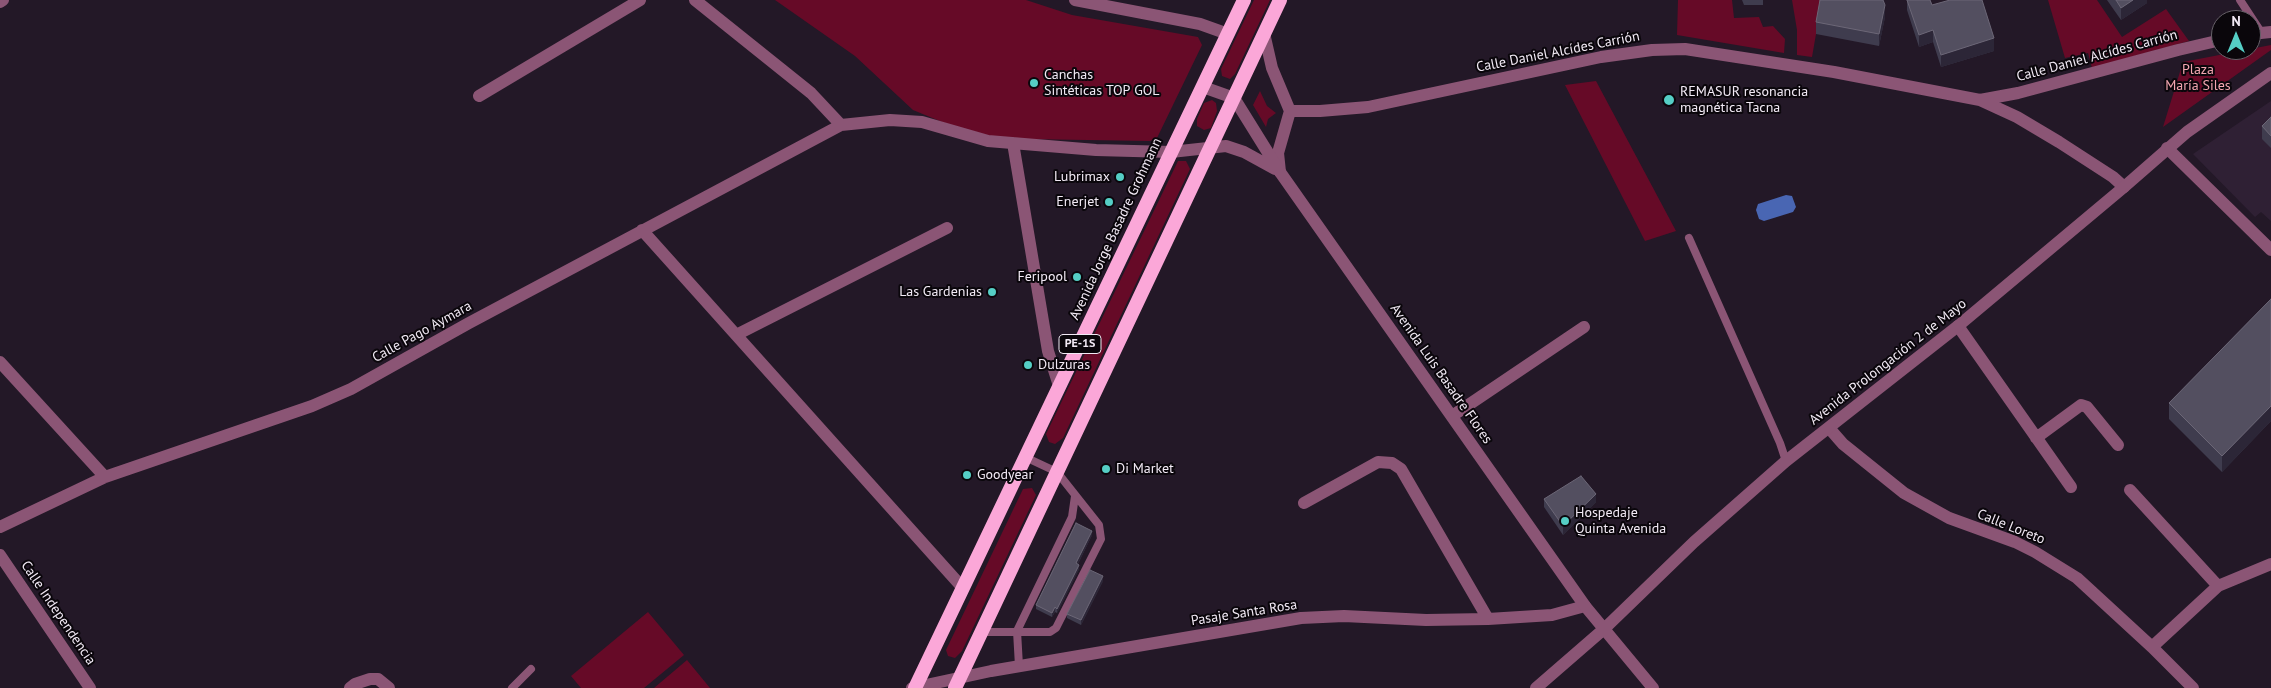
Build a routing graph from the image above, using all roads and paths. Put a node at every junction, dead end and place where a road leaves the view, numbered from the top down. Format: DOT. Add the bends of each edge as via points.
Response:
graph roads {
  1 [pos="640,0"];
  2 [pos="694,0"];
  3 [pos="1075,0"];
  4 [pos="1244,0"];
  5 [pos="1280,0"];
  6 [pos="1264,33"];
  7 [pos="1228,34"];
  8 [pos="2211,42"];
  9 [pos="2271,73"];
  10 [pos="1202,87"];
  11 [pos="479,96"];
  12 [pos="1234,98"];
  13 [pos="1980,100"];
  14 [pos="1290,111"];
  15 [pos="841,125"];
  16 [pos="1012,143"];
  17 [pos="1210,147"];
  18 [pos="2167,148"];
  19 [pos="1171,152"];
  20 [pos="1280,172"];
  21 [pos="2124,187"];
  22 [pos="947,228"];
  23 [pos="642,230"];
  24 [pos="1689,238"];
  25 [pos="2271,250"];
  26 [pos="1958,326"];
  27 [pos="1584,327"];
  28 [pos="736,335"];
  29 [pos="0,362"];
  30 [pos="1059,386"];
  31 [pos="1452,416"];
  32 [pos="1829,428"];
  33 [pos="2036,438"];
  34 [pos="2118,444"];
  35 [pos="1025,457"];
  36 [pos="1786,461"];
  37 [pos="1057,472"];
  38 [pos="105,477"];
  39 [pos="2071,487"];
  40 [pos="2130,490"];
  41 [pos="1075,496"];
  42 [pos="1304,503"];
  43 [pos="0,527"];
  44 [pos="0,555"];
  45 [pos="2271,564"];
  46 [pos="2218,586"];
  47 [pos="962,587"];
  48 [pos="1585,606"];
  49 [pos="1488,619"];
  50 [pos="1604,629"];
  51 [pos="1017,631"];
  52 [pos="982,632"];
  53 [pos="2152,647"];
  54 [pos="1020,666"];
  55 [pos="531,669"];
  56 [pos="957,683"];
  57 [pos="388,687"];
  58 [pos="90,688"];
  59 [pos="350,688"];
  60 [pos="512,688"];
  61 [pos="914,688"];
  62 [pos="1536,688"];
  63 [pos="1653,688"];
  64 [pos="2193,688"];
  1 -- 11 [label="street"];
  2 -- 15 [label="street" via="811,92"];
  3 -- 7 [label="street" via="1200,24"];
  4 -- 7 [label="highway, Avenida Jorge Basadre Grohmann / PE-1S"];
  5 -- 6 [label="highway, PE-1S"];
  6 -- 12 [label="highway, PE-1S"];
  6 -- 14 [label="street" via="1272,68"];
  7 -- 10 [label="highway, Avenida Jorge Basadre Grohmann / PE-1S"];
  8 -- 13 [label="street, Calle Daniel Alcídes Carrión"];
  9 -- 18 [label="street, Avenida Prolongación 2 de Mayo"];
  10 -- 12 [label="street"];
  10 -- 19 [label="highway, Avenida Jorge Basadre Grohmann / PE-1S"];
  12 -- 17 [label="highway, PE-1S"];
  12 -- 20 [label="street, Avenida Luis Basadre Flores"];
  13 -- 14 [label="street, Calle Daniel Alcídes Carrión" via="1685,49 1652,50 1582,60 1368,107"];
  13 -- 21 [label="street, Calle Daniel Alcídes Carrión" via="2059,142 2114,177"];
  14 -- 20 [label="street" via="1278,153"];
  15 -- 16 [label="street" via="890,120 922,122 988,141"];
  15 -- 23 [label="street, Calle Pago Aymara"];
  16 -- 19 [label="street"];
  16 -- 30 [label="street" via="1048,351"];
  17 -- 19 [label="street"];
  17 -- 20 [label="street" via="1226,146 1244,152"];
  17 -- 37 [label="highway, PE-1S"];
  18 -- 21 [label="street, Avenida Prolongación 2 de Mayo"];
  18 -- 25 [label="street"];
  19 -- 30 [label="highway, Avenida Jorge Basadre Grohmann / PE-1S"];
  20 -- 31 [label="street, Avenida Luis Basadre Flores"];
  21 -- 26 [label="street, Avenida Prolongación 2 de Mayo"];
  22 -- 28 [label="street"];
  23 -- 28 [label="street"];
  23 -- 38 [label="street, Calle Pago Aymara" via="351,389 312,406"];
  24 -- 36 [label="lane"];
  26 -- 32 [label="street, Avenida Prolongación 2 de Mayo"];
  26 -- 33 [label="street"];
  27 -- 31 [label="street"];
  28 -- 47 [label="street"];
  29 -- 38 [label="street"];
  30 -- 35 [label="highway, Avenida Jorge Basadre Grohmann / PE-1S"];
  31 -- 48 [label="street, Avenida Luis Basadre Flores"];
  32 -- 36 [label="street, Avenida Prolongación 2 de Mayo"];
  32 -- 53 [label="street, Calle Loreto" via="1883,478 1926,506 2015,542 2057,564 2077,578"];
  33 -- 34 [label="street" via="2081,406 2087,407"];
  33 -- 39 [label="street"];
  35 -- 37 [label="lane"];
  35 -- 47 [label="highway, Avenida Jorge Basadre Grohmann / PE-1S"];
  36 -- 50 [label="street, Avenida Prolongación 2 de Mayo" via="1694,542"];
  37 -- 41 [label="lane"];
  37 -- 52 [label="highway, PE-1S"];
  38 -- 43 [label="street, Calle Pago Aymara"];
  40 -- 46 [label="street"];
  41 -- 51 [label="lane" via="1072,518"];
  41 -- 51 [label="lane" via="1099,525 1101,540 1056,628 1050,632"];
  42 -- 49 [label="street" via="1378,462 1392,463 1401,469"];
  44 -- 58 [label="street, Calle Independencia"];
  45 -- 46 [label="street"];
  46 -- 53 [label="street"];
  47 -- 61 [label="highway, Avenida Jorge Basadre Grohmann / PE-1S"];
  48 -- 49 [label="street, Pasaje Santa Rosa" via="1552,615"];
  48 -- 50 [label="street, Avenida Luis Basadre Flores"];
  49 -- 54 [label="street, Pasaje Santa Rosa" via="1301,618"];
  50 -- 62 [label="street, Avenida Prolongación 2 de Mayo"];
  50 -- 63 [label="street, Avenida Luis Basadre Flores"];
  51 -- 52 [label="lane"];
  51 -- 54 [label="lane"];
  52 -- 56 [label="highway, PE-1S"];
  53 -- 64 [label="street, Calle Loreto"];
  54 -- 56 [label="street, Pasaje Santa Rosa"];
  55 -- 60 [label="lane"];
  56 -- 61 [label="street, Pasaje Santa Rosa"];
  57 -- 59 [label="street" via="378,679 370,679"];
}
